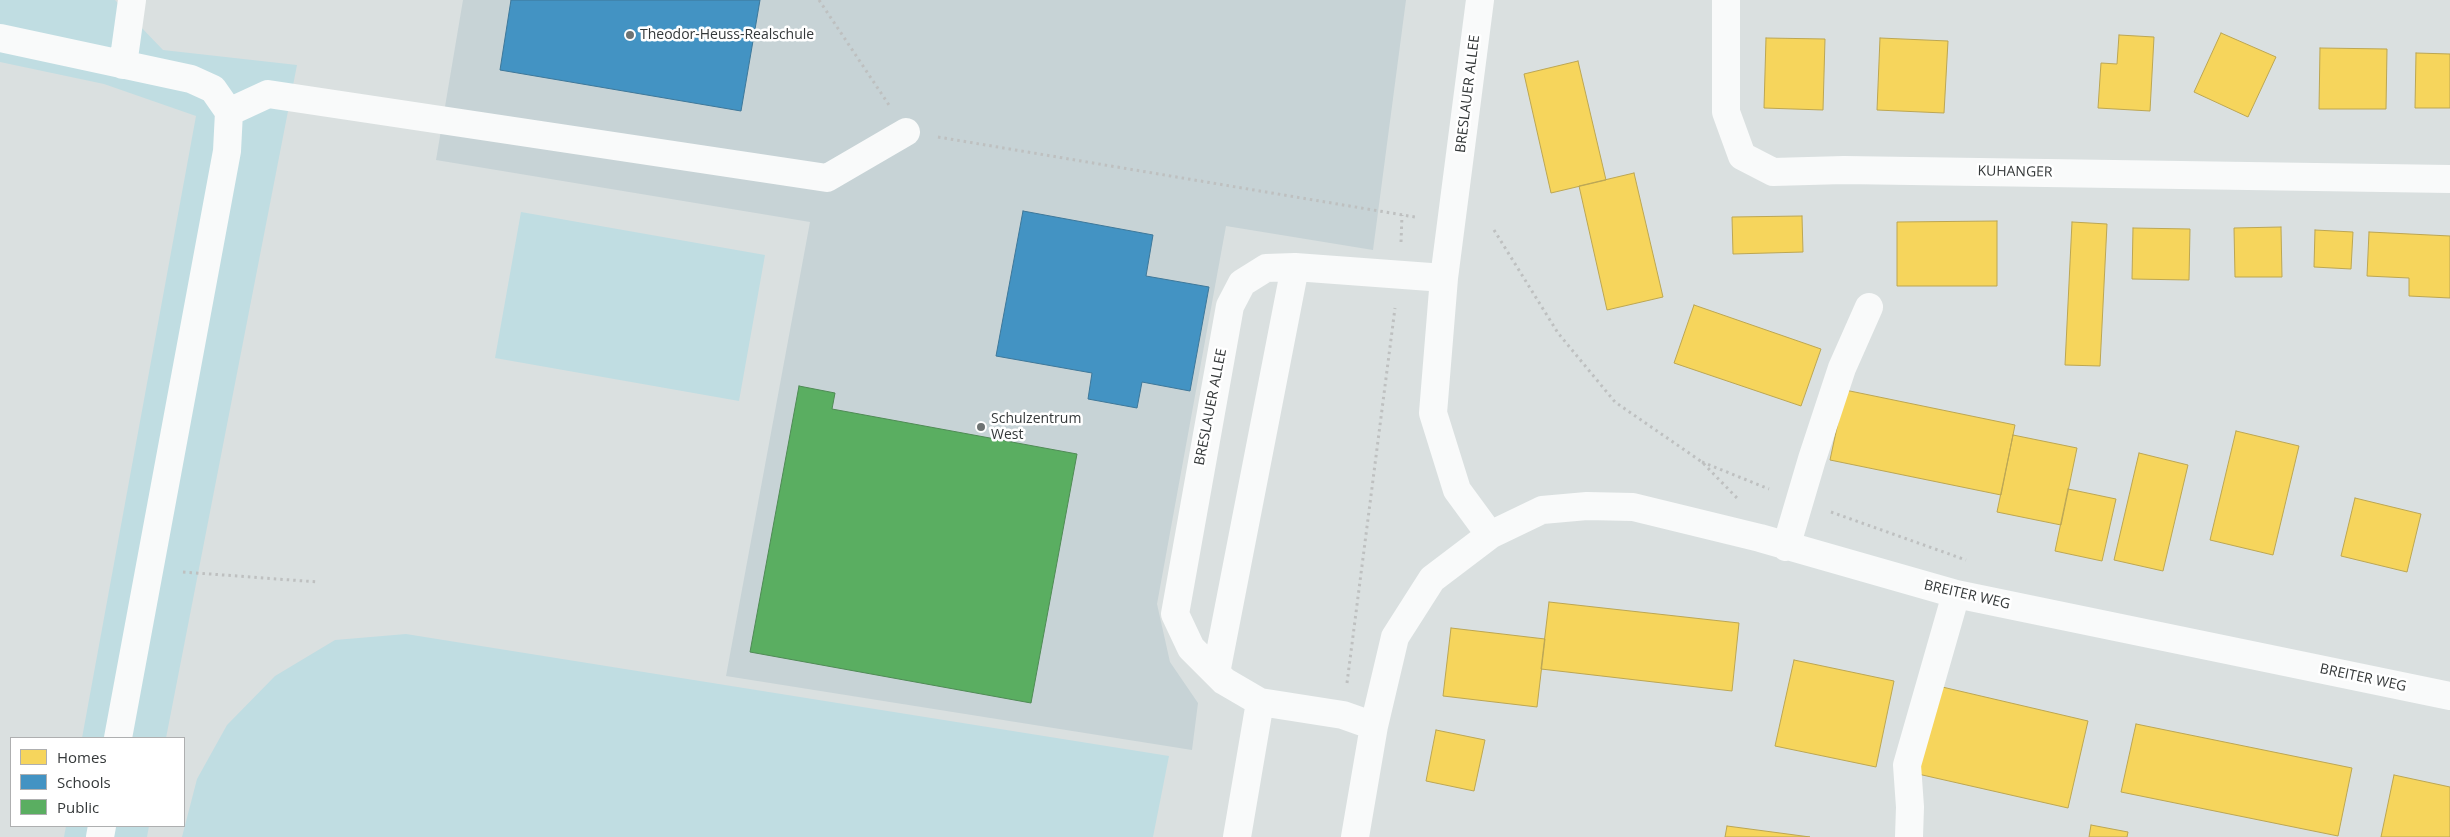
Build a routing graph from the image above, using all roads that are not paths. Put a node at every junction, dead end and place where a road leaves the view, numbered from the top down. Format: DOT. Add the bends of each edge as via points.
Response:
graph roads {
  1 [pos="132,0"];
  2 [pos="1480,0"];
  3 [pos="1726,0"];
  4 [pos="0,38"];
  5 [pos="123,65"];
  6 [pos="229,112"];
  7 [pos="906,132"];
  8 [pos="2450,179"];
  9 [pos="1295,267"];
  10 [pos="1444,278"];
  11 [pos="1869,307"];
  12 [pos="1490,535"];
  13 [pos="1786,546"];
  14 [pos="1956,594"];
  15 [pos="1216,673"];
  16 [pos="2450,696"];
  17 [pos="1260,702"];
  18 [pos="1374,726"];
  19 [pos="118,737"];
  20 [pos="1237,837"];
  21 [pos="1354,837"];
  22 [pos="1909,837"];
  1 -- 5 [label="street"];
  2 -- 10 [label="street, BRESLAUER ALLEE"];
  3 -- 8 [label="street, KUHANGER" via="1726,112 1742,156 1773,172 1844,170"];
  4 -- 5 [label="street"];
  5 -- 6 [label="street" via="191,79 213,89"];
  6 -- 7 [label="street" via="268,94 827,178"];
  6 -- 19 [label="street" via="227,151"];
  9 -- 10 [label="street, BRESLAUER ALLEE"];
  9 -- 15 [label="street"];
  9 -- 15 [label="street, BRESLAUER ALLEE" via="1266,268 1242,283 1230,306 1175,614 1191,648"];
  10 -- 12 [label="street, BRESLAUER ALLEE" via="1433,414 1457,490"];
  11 -- 13 [label="street" via="1842,368"];
  12 -- 13 [label="street, BREITER WEG" via="1542,510 1587,506 1633,507"];
  12 -- 18 [label="street" via="1432,579 1395,637"];
  13 -- 14 [label="street, BREITER WEG"];
  14 -- 16 [label="street, BREITER WEG"];
  14 -- 22 [label="street" via="1907,765"];
  15 -- 17 [label="street, BRESLAUER ALLEE"];
  17 -- 18 [label="street, BRESLAUER ALLEE" via="1343,715"];
  17 -- 20 [label="street"];
  18 -- 21 [label="street"];
}
